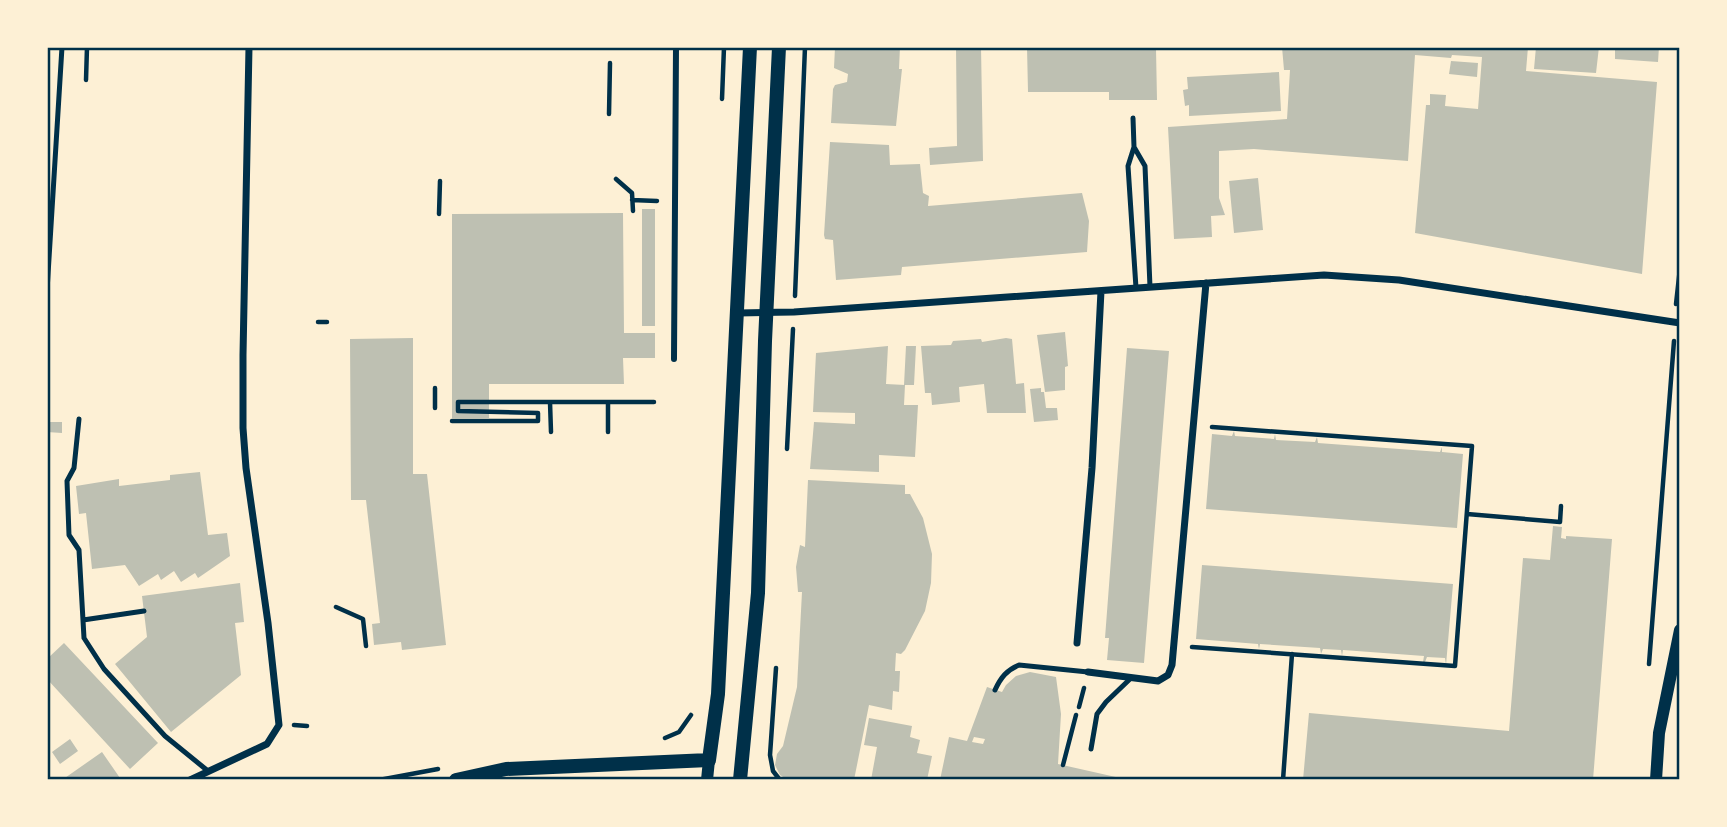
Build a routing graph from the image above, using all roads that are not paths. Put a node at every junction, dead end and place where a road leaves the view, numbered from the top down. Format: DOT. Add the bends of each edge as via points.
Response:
graph roads {
  1 [pos="62,47"];
  2 [pos="249,47"];
  3 [pos="676,47"];
  4 [pos="750,47"];
  5 [pos="779,47"];
  6 [pos="1133,118"];
  7 [pos="1134,147"];
  8 [pos="1206,283"];
  9 [pos="1150,287"];
  10 [pos="1136,288"];
  11 [pos="47,291"];
  12 [pos="1101,291"];
  13 [pos="767,312"];
  14 [pos="738,313"];
  15 [pos="1680,323"];
  16 [pos="674,359"];
  17 [pos="79,419"];
  18 [pos="144,611"];
  19 [pos="83,620"];
  20 [pos="1680,630"];
  21 [pos="1077,643"];
  22 [pos="1088,672"];
  23 [pos="1130,679"];
  24 [pos="995,690"];
  25 [pos="1091,749"];
  26 [pos="709,760"];
  27 [pos="208,771"];
  28 [pos="740,779"];
  29 [pos="190,780"];
  30 [pos="456,780"];
  31 [pos="707,780"];
  32 [pos="1656,780"];
  1 -- 11 [label="lane"];
  2 -- 27 [label="street" via="243,428 279,725 267,744"];
  3 -- 16 [label="street"];
  4 -- 14 [label="main road"];
  5 -- 13 [label="main road"];
  6 -- 7 [label="lane"];
  7 -- 9 [label="lane" via="1145,166"];
  7 -- 10 [label="lane" via="1128,166"];
  8 -- 9 [label="street"];
  8 -- 15 [label="street" via="1361,276"];
  8 -- 23 [label="street" via="1172,665 1158,681"];
  9 -- 10 [label="street"];
  10 -- 12 [label="street"];
  12 -- 13 [label="street"];
  12 -- 21 [label="street"];
  13 -- 14 [label="street"];
  13 -- 28 [label="main road" via="758,593"];
  14 -- 26 [label="main road" via="718,694"];
  17 -- 19 [label="lane" via="74,468 67,481 69,535 79,550"];
  18 -- 19 [label="lane"];
  19 -- 27 [label="lane" via="84,638 104,669 165,736"];
  20 -- 32 [label="street" via="1659,733"];
  22 -- 23 [label="street"];
  22 -- 24 [label="lane" via="1019,665 1001,677"];
  23 -- 25 [label="lane" via="1097,714"];
  26 -- 30 [label="main road" via="506,769"];
  26 -- 31 [label="street"];
  27 -- 29 [label="street"];
}
